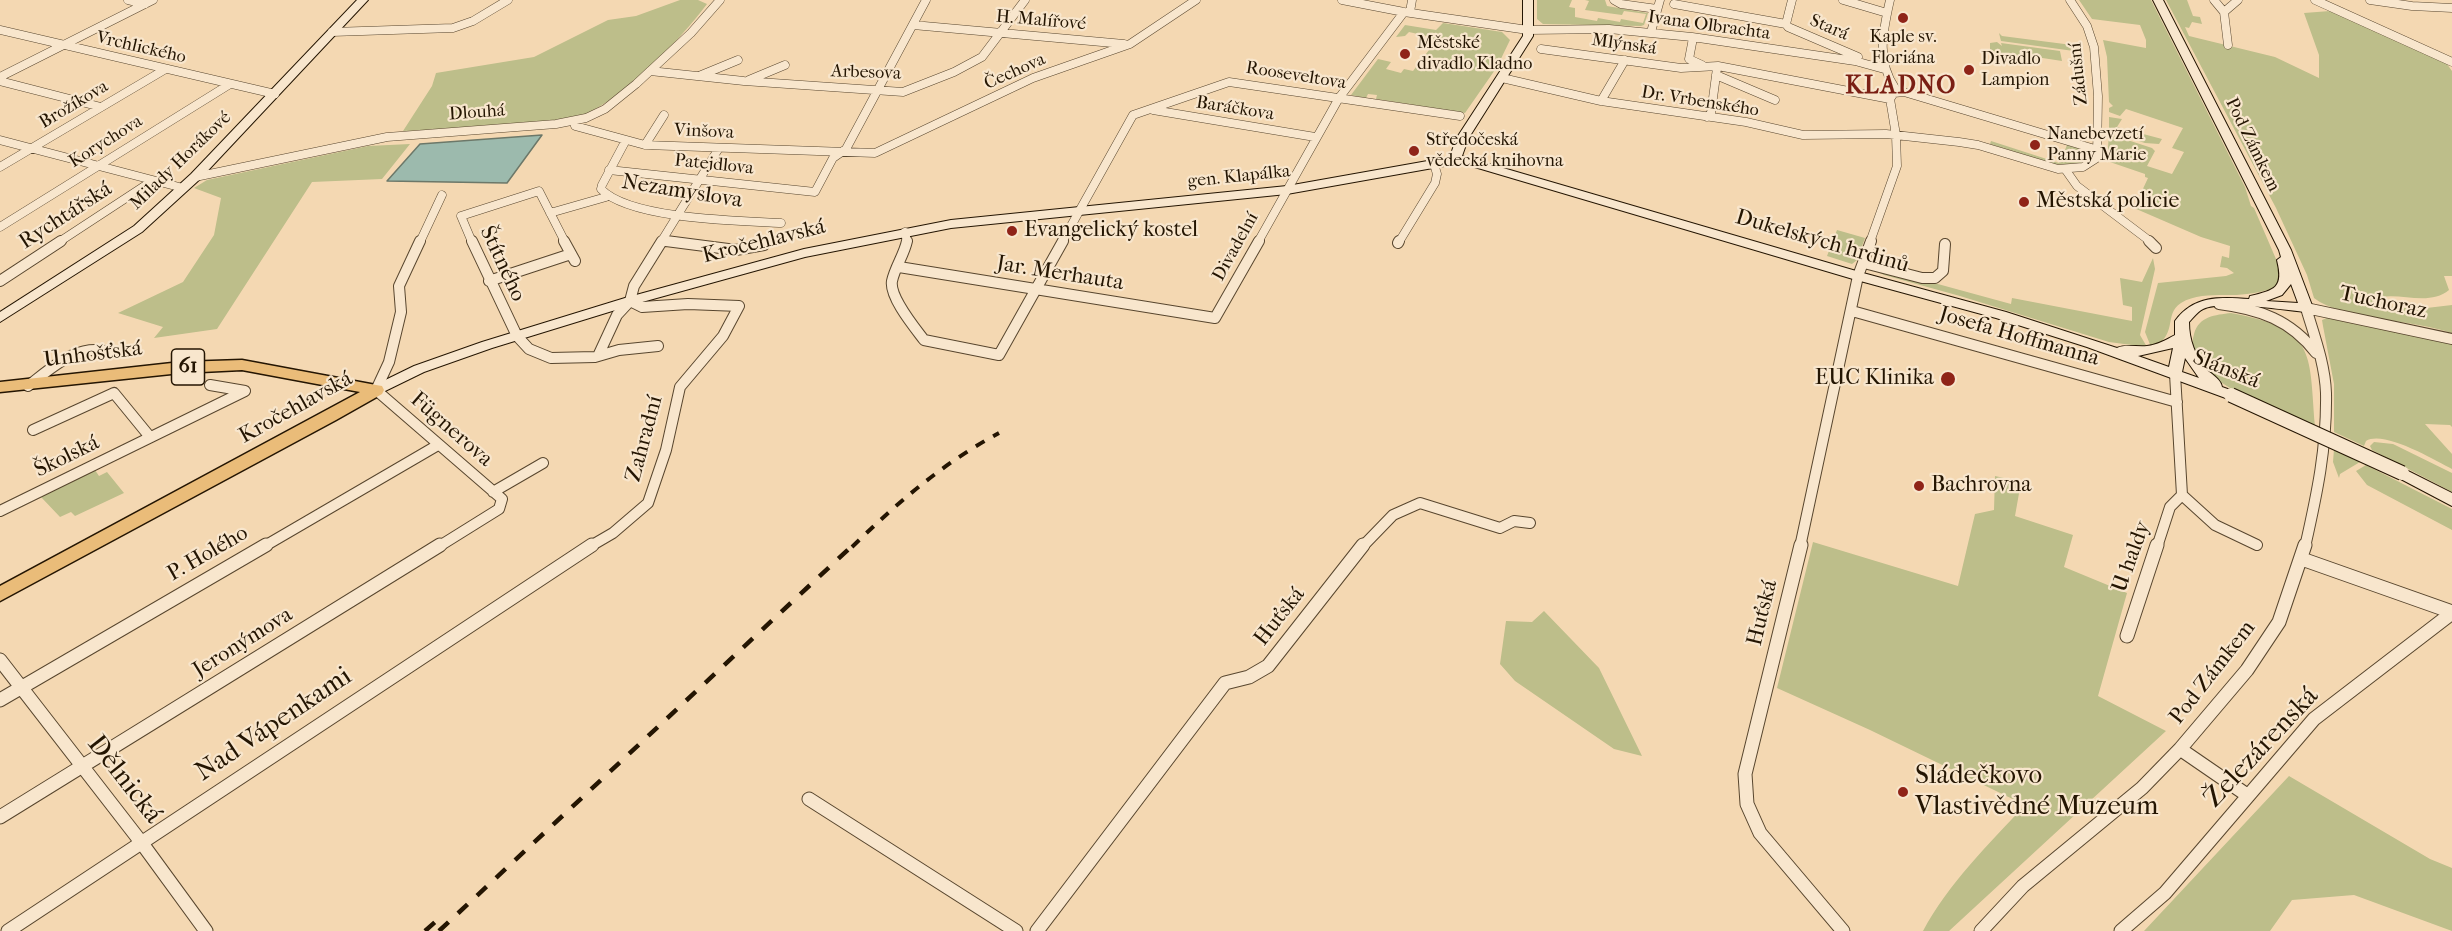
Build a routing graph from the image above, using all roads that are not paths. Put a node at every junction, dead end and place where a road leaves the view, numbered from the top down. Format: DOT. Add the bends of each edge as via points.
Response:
graph roads {
  1 [pos="128,0"];
  2 [pos="153,0"];
  3 [pos="363,0"];
  4 [pos="508,0"];
  5 [pos="720,0"];
  6 [pos="926,0"];
  7 [pos="1025,0"];
  8 [pos="1196,0"];
  9 [pos="1346,0"];
  10 [pos="1412,0"];
  11 [pos="1528,0"];
  12 [pos="1614,0"];
  13 [pos="1660,0"];
  14 [pos="1792,0"];
  15 [pos="1842,0"];
  16 [pos="1890,0"];
  17 [pos="2070,0"];
  18 [pos="2158,0"];
  19 [pos="2214,0"];
  20 [pos="2238,0"];
  21 [pos="2315,0"];
  22 [pos="2370,0"];
  23 [pos="145,4"];
  24 [pos="1674,4"];
  25 [pos="2452,8"];
  26 [pos="1657,9"];
  27 [pos="1407,12"];
  28 [pos="2224,12"];
  29 [pos="1887,13"];
  30 [pos="1786,24"];
  31 [pos="913,25"];
  32 [pos="0,30"];
  33 [pos="1528,30"];
  34 [pos="332,32"];
  35 [pos="1651,32"];
  36 [pos="1000,33"];
  37 [pos="1693,38"];
  38 [pos="1130,44"];
  39 [pos="63,45"];
  40 [pos="2228,45"];
  41 [pos="1541,49"];
  42 [pos="738,60"];
  43 [pos="1624,60"];
  44 [pos="2452,62"];
  45 [pos="784,65"];
  46 [pos="1702,65"];
  47 [pos="1884,69"];
  48 [pos="164,70"];
  49 [pos="1717,70"];
  50 [pos="650,71"];
  51 [pos="697,77"];
  52 [pos="1502,78"];
  53 [pos="0,79"];
  54 [pos="744,81"];
  55 [pos="230,84"];
  56 [pos="1895,88"];
  57 [pos="878,91"];
  58 [pos="275,94"];
  59 [pos="1339,98"];
  60 [pos="1890,99"];
  61 [pos="1775,100"];
  62 [pos="1601,101"];
  63 [pos="101,107"];
  64 [pos="1150,110"];
  65 [pos="664,115"];
  66 [pos="1460,116"];
  67 [pos="1707,117"];
  68 [pos="574,122"];
  69 [pos="1896,135"];
  70 [pos="1315,137"];
  71 [pos="0,140"];
  72 [pos="626,140"];
  73 [pos="645,144"];
  74 [pos="719,148"];
  75 [pos="31,149"];
  76 [pos="2098,150"];
  77 [pos="839,153"];
  78 [pos="1456,159"];
  79 [pos="1434,164"];
  80 [pos="99,166"];
  81 [pos="0,167"];
  82 [pos="2065,169"];
  83 [pos="609,170"];
  84 [pos="195,177"];
  85 [pos="701,180"];
  86 [pos="152,181"];
  87 [pos="183,189"];
  88 [pos="1287,190"];
  89 [pos="442,195"];
  90 [pos="606,197"];
  91 [pos="1080,211"];
  92 [pos="550,213"];
  93 [pos="678,214"];
  94 [pos="781,223"];
  95 [pos="0,227"];
  96 [pos="905,232"];
  97 [pos="2275,234"];
  98 [pos="875,238"];
  99 [pos="662,240"];
  100 [pos="1398,243"];
  101 [pos="1945,244"];
  102 [pos="764,245"];
  103 [pos="2156,248"];
  104 [pos="1864,262"];
  105 [pos="898,267"];
  106 [pos="1858,276"];
  107 [pos="0,281"];
  108 [pos="489,281"];
  109 [pos="1034,290"];
  110 [pos="630,301"];
  111 [pos="2231,302"];
  112 [pos="2216,303"];
  113 [pos="739,306"];
  114 [pos="2306,308"];
  115 [pos="1852,310"];
  116 [pos="1,316"];
  117 [pos="1215,318"];
  118 [pos="517,336"];
  119 [pos="2182,337"];
  120 [pos="2452,339"];
  121 [pos="2096,345"];
  122 [pos="658,346"];
  123 [pos="112,353"];
  124 [pos="598,356"];
  125 [pos="2321,360"];
  126 [pos="2175,374"];
  127 [pos="210,385"];
  128 [pos="28,386"];
  129 [pos="0,387"];
  130 [pos="376,390"];
  131 [pos="2231,395"];
  132 [pos="2177,402"];
  133 [pos="33,430"];
  134 [pos="150,437"];
  135 [pos="438,445"];
  136 [pos="543,463"];
  137 [pos="2182,495"];
  138 [pos="497,496"];
  139 [pos="2452,500"];
  140 [pos="0,511"];
  141 [pos="1530,523"];
  142 [pos="2257,545"];
  143 [pos="2302,559"];
  144 [pos="567,560"];
  145 [pos="0,594"];
  146 [pos="2452,613"];
  147 [pos="2127,636"];
  148 [pos="0,660"];
  149 [pos="20,688"];
  150 [pos="0,700"];
  151 [pos="2180,749"];
  152 [pos="83,765"];
  153 [pos="2247,795"];
  154 [pos="809,798"];
  155 [pos="0,817"];
  156 [pos="141,842"];
  157 [pos="8,931"];
  158 [pos="206,931"];
  159 [pos="1016,931"];
  160 [pos="1037,931"];
  161 [pos="1843,931"];
  162 [pos="1981,931"];
  163 [pos="2121,931"];
  1 -- 23 [label="street"];
  2 -- 23 [label="street"];
  3 -- 34 [label="main road, Milady Horákové"];
  4 -- 34 [label="street" via="453,28"];
  5 -- 50 [label="street, Dlouhá"];
  6 -- 31 [label="street"];
  7 -- 36 [label="street, Arbesova"];
  8 -- 38 [label="street, Čechova"];
  9 -- 27 [label="street, Ivana Olbrachta"];
  10 -- 27 [label="street"];
  11 -- 33 [label="main road"];
  12 -- 26 [label="street"];
  13 -- 26 [label="street"];
  14 -- 30 [label="street, Stará"];
  15 -- 29 [label="street"];
  16 -- 29 [label="street"];
  17 -- 76 [label="street, Zádušní" via="2087,26 2093,44"];
  18 -- 97 [label="main road, Pod Zámkem"];
  19 -- 28 [label="street"];
  20 -- 28 [label="street"];
  21 -- 44 [label="street"];
  22 -- 25 [label="street"];
  23 -- 39 [label="street"];
  24 -- 30 [label="street"];
  26 -- 35 [label="street"];
  27 -- 33 [label="street, Ivana Olbrachta"];
  27 -- 59 [label="street, Divadelní"];
  28 -- 40 [label="street"];
  29 -- 47 [label="street" via="1881,50"];
  30 -- 47 [label="street, Stará"];
  31 -- 36 [label="street, H. Malířové"];
  31 -- 57 [label="street"];
  32 -- 39 [label="street, Vrchlického"];
  33 -- 35 [label="street, Ivana Olbrachta"];
  33 -- 52 [label="main road"];
  34 -- 58 [label="main road, Milady Horákové"];
  35 -- 37 [label="street, Ivana Olbrachta"];
  36 -- 38 [label="street, H. Malířové"];
  36 -- 57 [label="street, Arbesova" via="981,57 954,72 903,92"];
  37 -- 46 [label="street" via="1689,59"];
  37 -- 47 [label="street, Ivana Olbrachta" via="1855,61"];
  38 -- 77 [label="street, Čechova" via="1033,78 880,152"];
  39 -- 48 [label="street, Vrchlického"];
  39 -- 53 [label="street"];
  41 -- 43 [label="street, Mlýnská"];
  42 -- 51 [label="street, Arbesova"];
  43 -- 46 [label="street, Mlýnská" via="1681,68"];
  43 -- 62 [label="street"];
  45 -- 54 [label="street, Arbesova"];
  46 -- 49 [label="street, Mlýnská"];
  47 -- 56 [label="street"];
  48 -- 55 [label="street, Vrchlického"];
  48 -- 63 [label="street, Brožíkova"];
  49 -- 60 [label="street"];
  49 -- 61 [label="street"];
  49 -- 67 [label="street" via="1711,113"];
  50 -- 51 [label="street, Arbesova"];
  50 -- 68 [label="street, Dlouhá" via="605,109"];
  51 -- 54 [label="street, Arbesova"];
  52 -- 62 [label="street, Dr. Vrbenského"];
  52 -- 78 [label="main road" via="1462,139"];
  53 -- 63 [label="street"];
  54 -- 57 [label="street, Arbesova"];
  55 -- 58 [label="street, Vrchlického"];
  55 -- 80 [label="street, Korychova"];
  57 -- 77 [label="street" via="846,149"];
  58 -- 84 [label="main road, Milady Horákové"];
  59 -- 64 [label="street, Rooseveltova" via="1229,81"];
  59 -- 66 [label="street, Rooseveltova"];
  59 -- 70 [label="street, Divadelní"];
  60 -- 69 [label="street, Huťská"];
  60 -- 76 [label="street" via="1894,93 1904,92"];
  62 -- 67 [label="street, Dr. Vrbenského"];
  63 -- 75 [label="street, Brožíkova"];
  64 -- 70 [label="street, Baráčkova"];
  64 -- 91 [label="street, Rooseveltova" via="1134,115"];
  65 -- 73 [label="street"];
  67 -- 69 [label="street, Dr. Vrbenského" via="1803,135"];
  68 -- 72 [label="street, Vinšova" via="575,126"];
  68 -- 84 [label="street, Dlouhá" via="387,137"];
  69 -- 82 [label="street, Dr. Vrbenského" via="1972,144"];
  69 -- 104 [label="street, Huťská" via="1897,166"];
  70 -- 88 [label="street, Divadelní"];
  71 -- 75 [label="street"];
  72 -- 73 [label="street, Vinšova"];
  72 -- 83 [label="street, Nezamyslova"];
  73 -- 74 [label="street, Vinšova"];
  74 -- 77 [label="street, Vinšova"];
  74 -- 85 [label="street"];
  75 -- 80 [label="street"];
  75 -- 81 [label="street, Brožíkova"];
  76 -- 82 [label="street" via="2092,163"];
  77 -- 85 [label="street, Patejdlova" via="815,192"];
  78 -- 79 [label="main road, gen. Klapálka"];
  78 -- 106 [label="main road, Dukelských hrdinů" via="1473,160"];
  79 -- 88 [label="main road, gen. Klapálka"];
  79 -- 100 [label="street" via="1435,183"];
  80 -- 86 [label="street"];
  80 -- 95 [label="street, Korychova"];
  82 -- 103 [label="street" via="2077,186"];
  83 -- 85 [label="street, Patejdlova"];
  83 -- 90 [label="street, Nezamyslova" via="601,183"];
  84 -- 87 [label="main road, Milady Horákové"];
  85 -- 93 [label="street"];
  86 -- 87 [label="street"];
  86 -- 107 [label="street, Rychtářská"];
  87 -- 116 [label="main road, Milady Horákové" via="138,229"];
  88 -- 91 [label="main road, gen. Klapálka"];
  88 -- 117 [label="street, Divadelní"];
  89 -- 130 [label="street" via="399,286 401,312 389,362"];
  90 -- 92 [label="street"];
  90 -- 93 [label="street, Nezamyslova" via="621,204"];
  91 -- 96 [label="main road, gen. Klapálka"];
  91 -- 109 [label="street, Rooseveltova"];
  92 -- 108 [label="street" via="573,257"];
  92 -- 108 [label="street, Štítného" via="539,191 461,216"];
  93 -- 94 [label="street, Nezamyslova"];
  93 -- 99 [label="street"];
  96 -- 98 [label="main road, gen. Klapálka"];
  96 -- 105 [label="street" via="906,244"];
  97 -- 111 [label="main road" via="2286,272 2283,289 2270,296"];
  97 -- 114 [label="main road, Pod Zámkem" via="2285,250"];
  98 -- 110 [label="main road, Kročehlavská" via="804,253"];
  99 -- 102 [label="street" via="736,250"];
  99 -- 110 [label="street" via="634,286"];
  101 -- 104 [label="street" via="1943,271 1935,278"];
  104 -- 106 [label="street, Huťská"];
  105 -- 109 [label="street, Jar. Merhauta"];
  105 -- 109 [label="street, Rooseveltova" via="892,288 906,317 924,340 999,356"];
  106 -- 115 [label="street, Huťská"];
  106 -- 121 [label="main road, Dukelských hrdinů"];
  108 -- 118 [label="street, Štítného"];
  109 -- 117 [label="street, Jar. Merhauta"];
  110 -- 113 [label="street, Kročehlavská" via="642,308 688,304"];
  110 -- 118 [label="main road, Kročehlavská"];
  110 -- 124 [label="street" via="617,315"];
  111 -- 112 [label="main road, Pod Zámkem"];
  111 -- 114 [label="main road, Pod Zámkem"];
  112 -- 119 [label="main road, Pod Zámkem" via="2187,313 2182,321"];
  112 -- 125 [label="street, Pod Zámkem" via="2279,319 2303,336"];
  113 -- 144 [label="street, Zahradní" via="723,336 680,387 666,450 648,503 613,533"];
  114 -- 120 [label="street, Tuchoraz"];
  114 -- 125 [label="street, Pod Zámkem"];
  115 -- 132 [label="street, Josefa Hoffmanna"];
  115 -- 161 [label="street, Huťská" via="1789,601 1744,774 1747,804 1760,833"];
  118 -- 124 [label="street" via="529,350 551,358"];
  118 -- 130 [label="main road, Kročehlavská" via="419,369"];
  119 -- 121 [label="main road" via="2158,349 2134,352"];
  119 -- 126 [label="main road, Pod Zámkem"];
  119 -- 131 [label="main road" via="2192,360 2208,380"];
  121 -- 126 [label="main road, Dukelských hrdinů"];
  122 -- 124 [label="street"];
  123 -- 128 [label="street" via="98,349 67,357"];
  125 -- 143 [label="street, Pod Zámkem" via="2326,399 2322,473"];
  126 -- 131 [label="main road, Slánská"];
  126 -- 132 [label="street, Slánská"];
  127 -- 134 [label="street, Školská" via="245,391"];
  128 -- 129 [label="main road, Unhošťská / 61"];
  128 -- 130 [label="main road, Unhošťská / 61" via="165,369 242,365"];
  130 -- 135 [label="street, Fügnerova"];
  130 -- 145 [label="main road, Kročehlavská"];
  131 -- 139 [label="main road, Slánská, bridge" via="2317,432"];
  132 -- 137 [label="street, Slánská"];
  133 -- 134 [label="street, Školská" via="114,393"];
  134 -- 140 [label="street, Školská"];
  135 -- 138 [label="street, Fügnerova"];
  135 -- 149 [label="street, P. Holého"];
  136 -- 138 [label="street, Jeronýmova"];
  137 -- 142 [label="street" via="2215,525"];
  137 -- 147 [label="street, U haldy" via="2170,507"];
  138 -- 152 [label="street, Jeronýmova" via="499,510"];
  141 -- 160 [label="street, Huťská" via="1514,521 1500,528 1419,503 1393,514 1370,537 1268,666 1249,677 1225,683"];
  143 -- 146 [label="street"];
  143 -- 151 [label="street, Pod Zámkem" via="2278,622 2247,670"];
  144 -- 156 [label="street, Nad Vápenkami"];
  146 -- 153 [label="street, Železárenská" via="2314,719"];
  148 -- 149 [label="street, Dělnická"];
  149 -- 150 [label="street, P. Holého"];
  149 -- 152 [label="street, Dělnická"];
  151 -- 153 [label="street"];
  151 -- 162 [label="street, Pod Zámkem" via="2142,788 2023,886"];
  152 -- 155 [label="street, Jeronýmova"];
  152 -- 156 [label="street, Dělnická"];
  153 -- 163 [label="street, Železárenská" via="2165,893"];
  154 -- 159 [label="street"];
  156 -- 157 [label="street, Nad Vápenkami"];
  156 -- 158 [label="street, Dělnická"];
}
